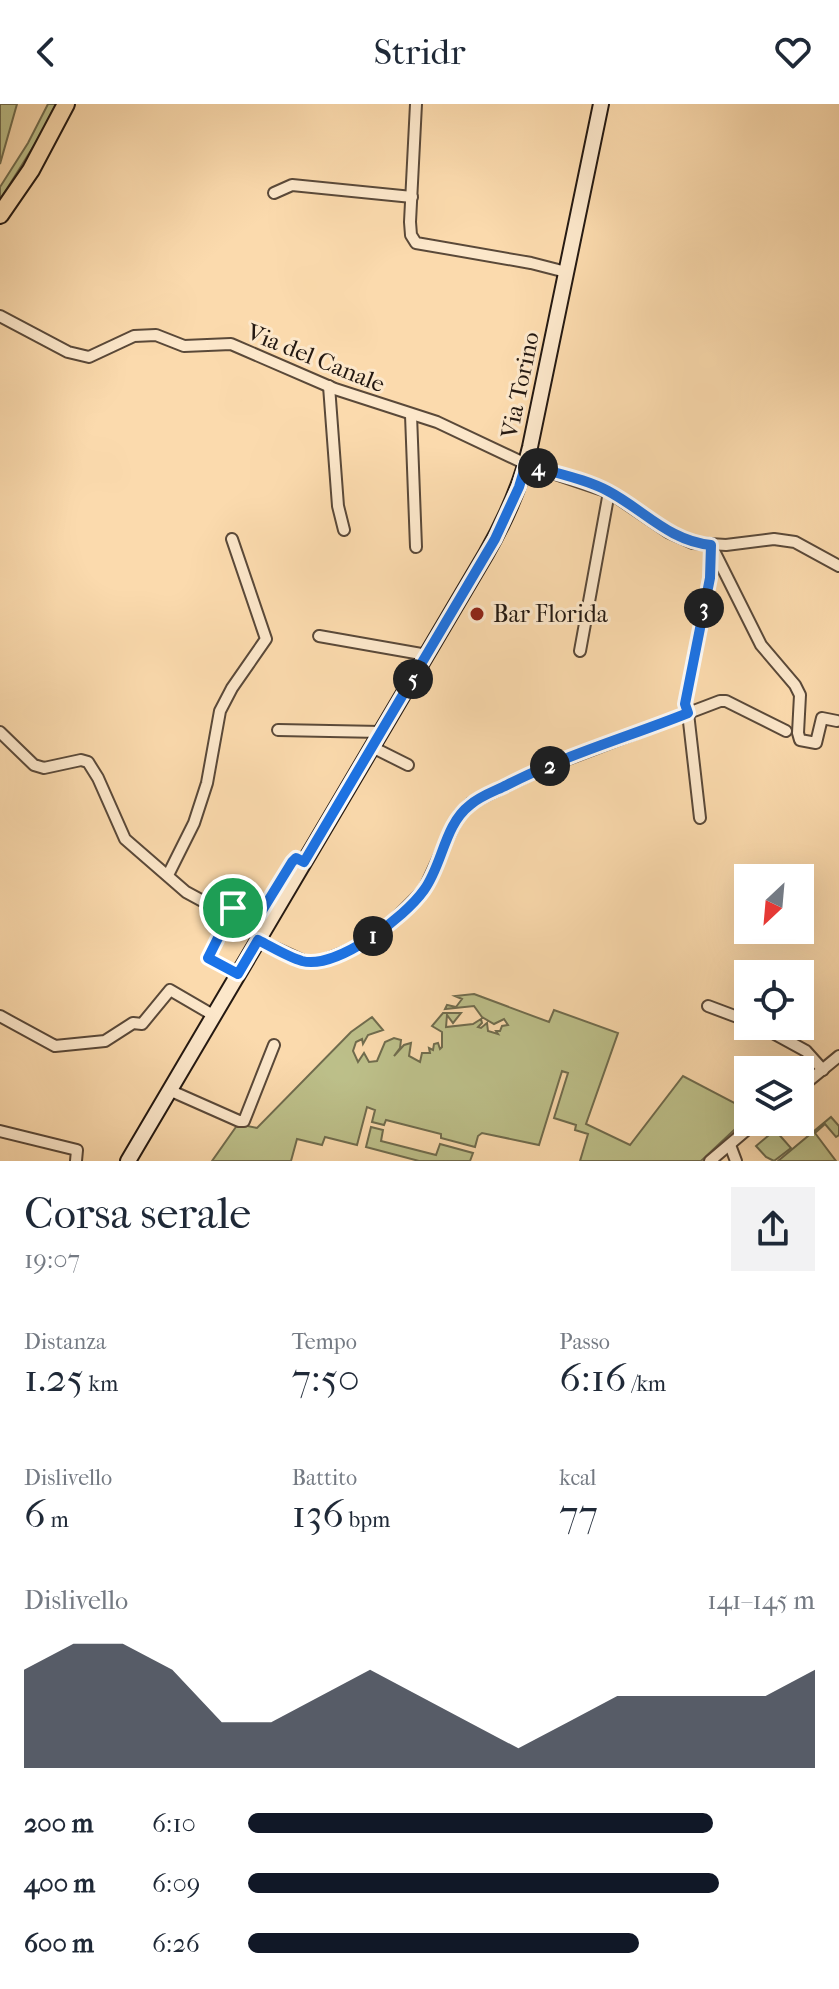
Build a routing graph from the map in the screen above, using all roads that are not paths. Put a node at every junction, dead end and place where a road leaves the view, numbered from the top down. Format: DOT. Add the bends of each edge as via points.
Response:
graph roads {
  1 [pos="66,104"];
  2 [pos="416,104"];
  3 [pos="601,104"];
  4 [pos="274,193"];
  5 [pos="412,197"];
  6 [pos="0,215"];
  7 [pos="566,272"];
  8 [pos="0,316"];
  9 [pos="329,386"];
  10 [pos="411,415"];
  11 [pos="526,464"];
  12 [pos="609,492"];
  13 [pos="344,530"];
  14 [pos="232,539"];
  15 [pos="711,545"];
  16 [pos="416,547"];
  17 [pos="839,566"];
  18 [pos="319,636"];
  19 [pos="580,651"];
  20 [pos="427,655"];
  21 [pos="688,713"];
  22 [pos="837,721"];
  23 [pos="278,730"];
  24 [pos="786,731"];
  25 [pos="0,732"];
  26 [pos="381,732"];
  27 [pos="372,747"];
  28 [pos="408,765"];
  29 [pos="700,818"];
  30 [pos="304,862"];
  31 [pos="168,875"];
  32 [pos="233,908"];
  33 [pos="258,940"];
  34 [pos="238,974"];
  35 [pos="708,1006"];
  36 [pos="213,1015"];
  37 [pos="0,1016"];
  38 [pos="734,1016"];
  39 [pos="786,1040"];
  40 [pos="274,1045"];
  41 [pos="839,1056"];
  42 [pos="823,1070"];
  43 [pos="814,1077"];
  44 [pos="169,1090"];
  45 [pos="0,1131"];
  46 [pos="737,1136"];
  47 [pos="730,1145"];
  48 [pos="76,1161"];
  49 [pos="128,1161"];
  50 [pos="710,1161"];
  51 [pos="736,1161"];
  1 -- 6 [label="main road"];
  2 -- 5 [label="street"];
  3 -- 7 [label="street, Via Torino"];
  4 -- 5 [label="street" via="292,185"];
  5 -- 7 [label="street" via="411,235 416,243"];
  7 -- 11 [label="street, Via Torino"];
  8 -- 9 [label="street, Via del Canale" via="68,352 89,357 134,336 156,335 184,346 231,344"];
  9 -- 10 [label="street, Via del Canale"];
  9 -- 13 [label="street"];
  10 -- 11 [label="street, Via del Canale"];
  10 -- 16 [label="street"];
  11 -- 12 [label="street, Via del Canale"];
  11 -- 20 [label="street, Via Torino" via="503,523"];
  12 -- 15 [label="street, Via del Canale" via="668,532"];
  12 -- 19 [label="street"];
  14 -- 31 [label="street" via="266,639 220,711 207,783"];
  15 -- 17 [label="street" via="795,542"];
  15 -- 21 [label="street" via="710,578 685,704"];
  15 -- 22 [label="street" via="761,645 800,695 798,737 816,743 822,718"];
  18 -- 20 [label="street"];
  20 -- 26 [label="street, Via Torino"];
  21 -- 24 [label="street" via="726,701"];
  21 -- 29 [label="street"];
  21 -- 33 [label="street" via="539,770 471,803 456,822 424,890 362,945 322,961 304,961"];
  23 -- 26 [label="street"];
  25 -- 31 [label="street" via="34,765 88,762 125,839"];
  26 -- 27 [label="street, Via Torino"];
  27 -- 28 [label="street"];
  27 -- 30 [label="street, Via Torino"];
  30 -- 32 [label="street" via="292,862 260,914 254,917"];
  30 -- 33 [label="street, Via Torino"];
  31 -- 32 [label="street" via="210,905"];
  32 -- 34 [label="street" via="208,958"];
  33 -- 34 [label="street, Via Torino"];
  34 -- 36 [label="street, Via Torino"];
  35 -- 38 [label="street"];
  36 -- 37 [label="street" via="170,990 142,1024 133,1023 105,1041 55,1046"];
  36 -- 44 [label="street, Via Torino"];
  39 -- 42 [label="street" via="806,1051"];
  40 -- 44 [label="street" via="244,1121"];
  41 -- 42 [label="street"];
  42 -- 43 [label="street"];
  44 -- 49 [label="street, Via Torino"];
  45 -- 48 [label="street" via="77,1150"];
  46 -- 47 [label="street"];
  47 -- 50 [label="street"];
  47 -- 51 [label="street"];
}
